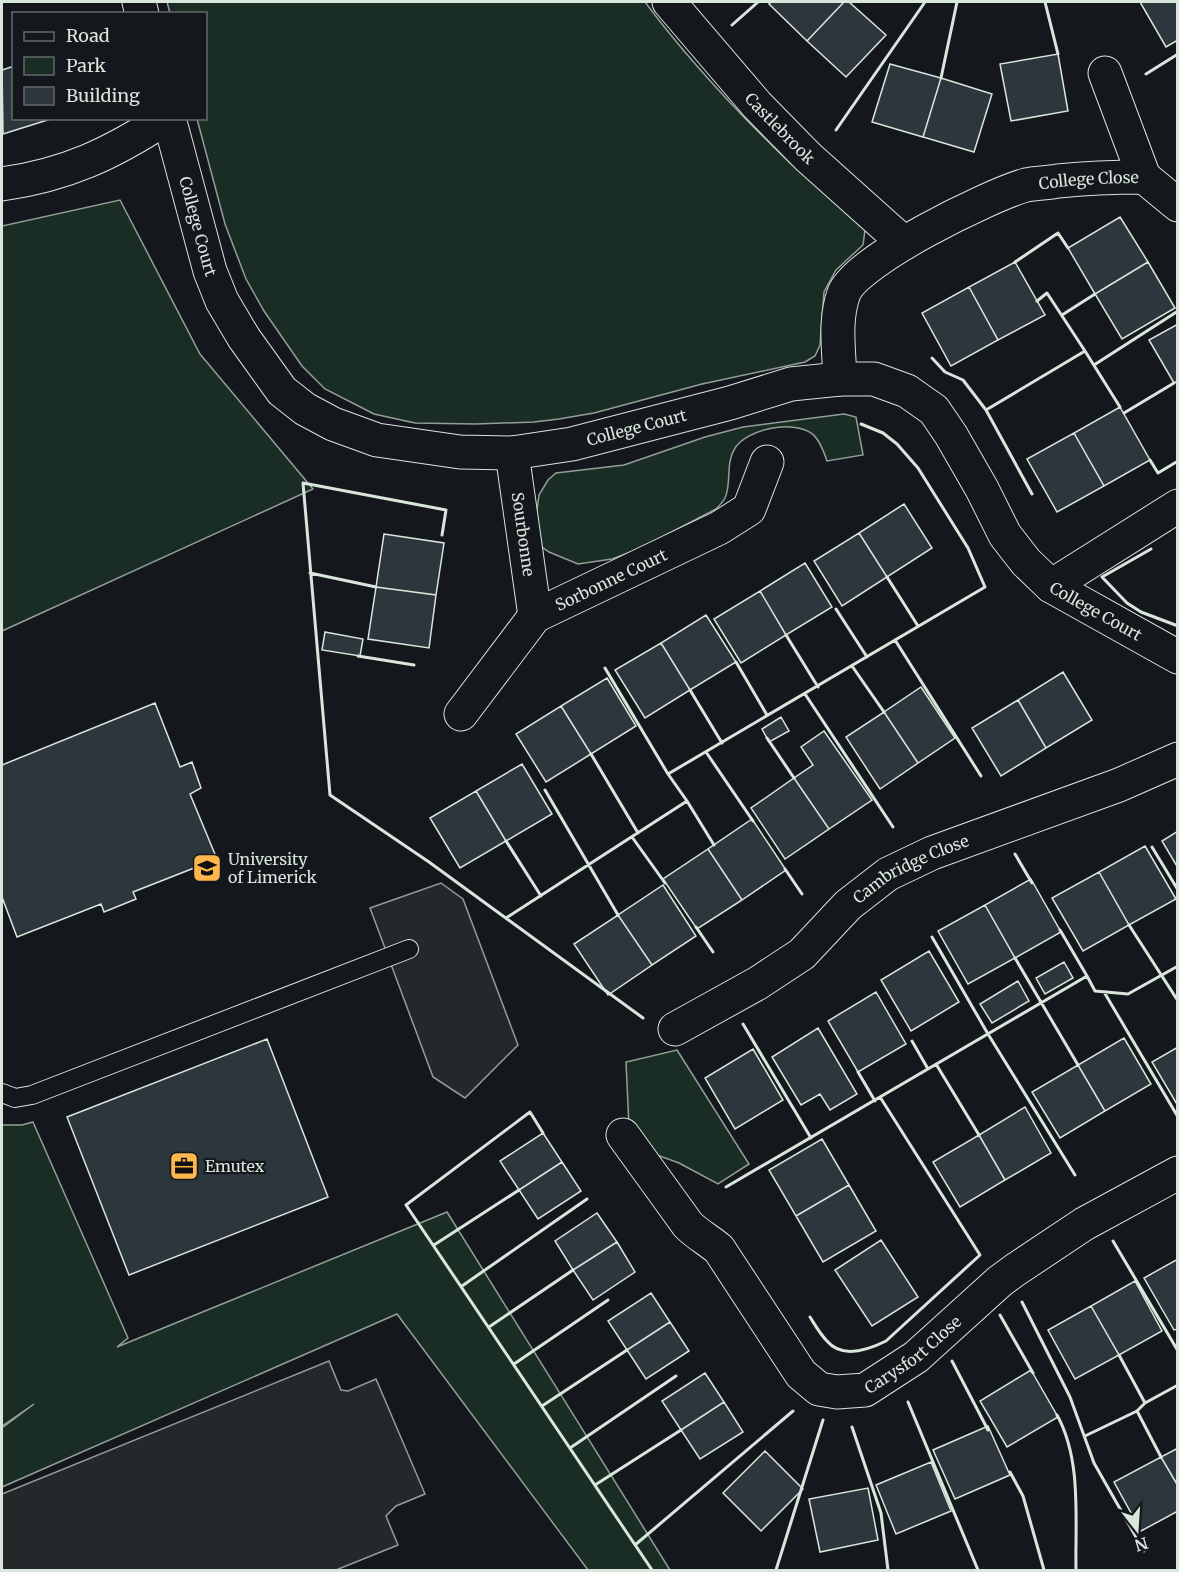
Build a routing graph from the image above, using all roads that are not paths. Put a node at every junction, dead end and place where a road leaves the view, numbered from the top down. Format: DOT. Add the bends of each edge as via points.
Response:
graph roads {
  1 [pos="669,2"];
  2 [pos="1105,73"];
  3 [pos="165,120"];
  4 [pos="169,120"];
  5 [pos="1144,177"];
  6 [pos="2,184"];
  7 [pos="1178,205"];
  8 [pos="904,243"];
  9 [pos="840,379"];
  10 [pos="512,453"];
  11 [pos="767,462"];
  12 [pos="1178,506"];
  13 [pos="1051,586"];
  14 [pos="535,616"];
  15 [pos="1178,657"];
  16 [pos="461,714"];
  17 [pos="1178,759"];
  18 [pos="409,949"];
  19 [pos="675,1029"];
  20 [pos="2,1094"];
  21 [pos="623,1135"];
  22 [pos="1178,1173"];
  1 -- 8 [label="street, Castlebrook" via="757,105 808,157"];
  2 -- 5 [label="street"];
  3 -- 6 [label="street" via="136,138 59,173"];
  4 -- 10 [label="street, College Court" via="210,271 222,301 282,391 333,424 377,440 460,452"];
  5 -- 7 [label="street, College Close"];
  5 -- 8 [label="street, College Close" via="1098,177 1027,185 961,211"];
  8 -- 9 [label="street" via="863,270 845,291 838,319"];
  9 -- 10 [label="street, College Court" via="790,384 594,439"];
  9 -- 13 [label="street, College Court" via="874,379 907,391 934,411 972,471 1005,535"];
  10 -- 14 [label="street, Sourbonne"];
  11 -- 14 [label="street, Sorbonne Court" via="749,509 719,528"];
  12 -- 13 [label="street"];
  13 -- 15 [label="street, College Court"];
  14 -- 16 [label="street, Sorbonne Court"];
  17 -- 19 [label="street, Cambridge Close" via="888,874 848,905 802,954"];
  18 -- 20 [label="lane" via="32,1095 15,1098"];
  21 -- 22 [label="street, Carysfort Close" via="688,1225 719,1249 801,1374 819,1389 837,1392 865,1390 892,1374 1000,1281 1084,1224"];
}
